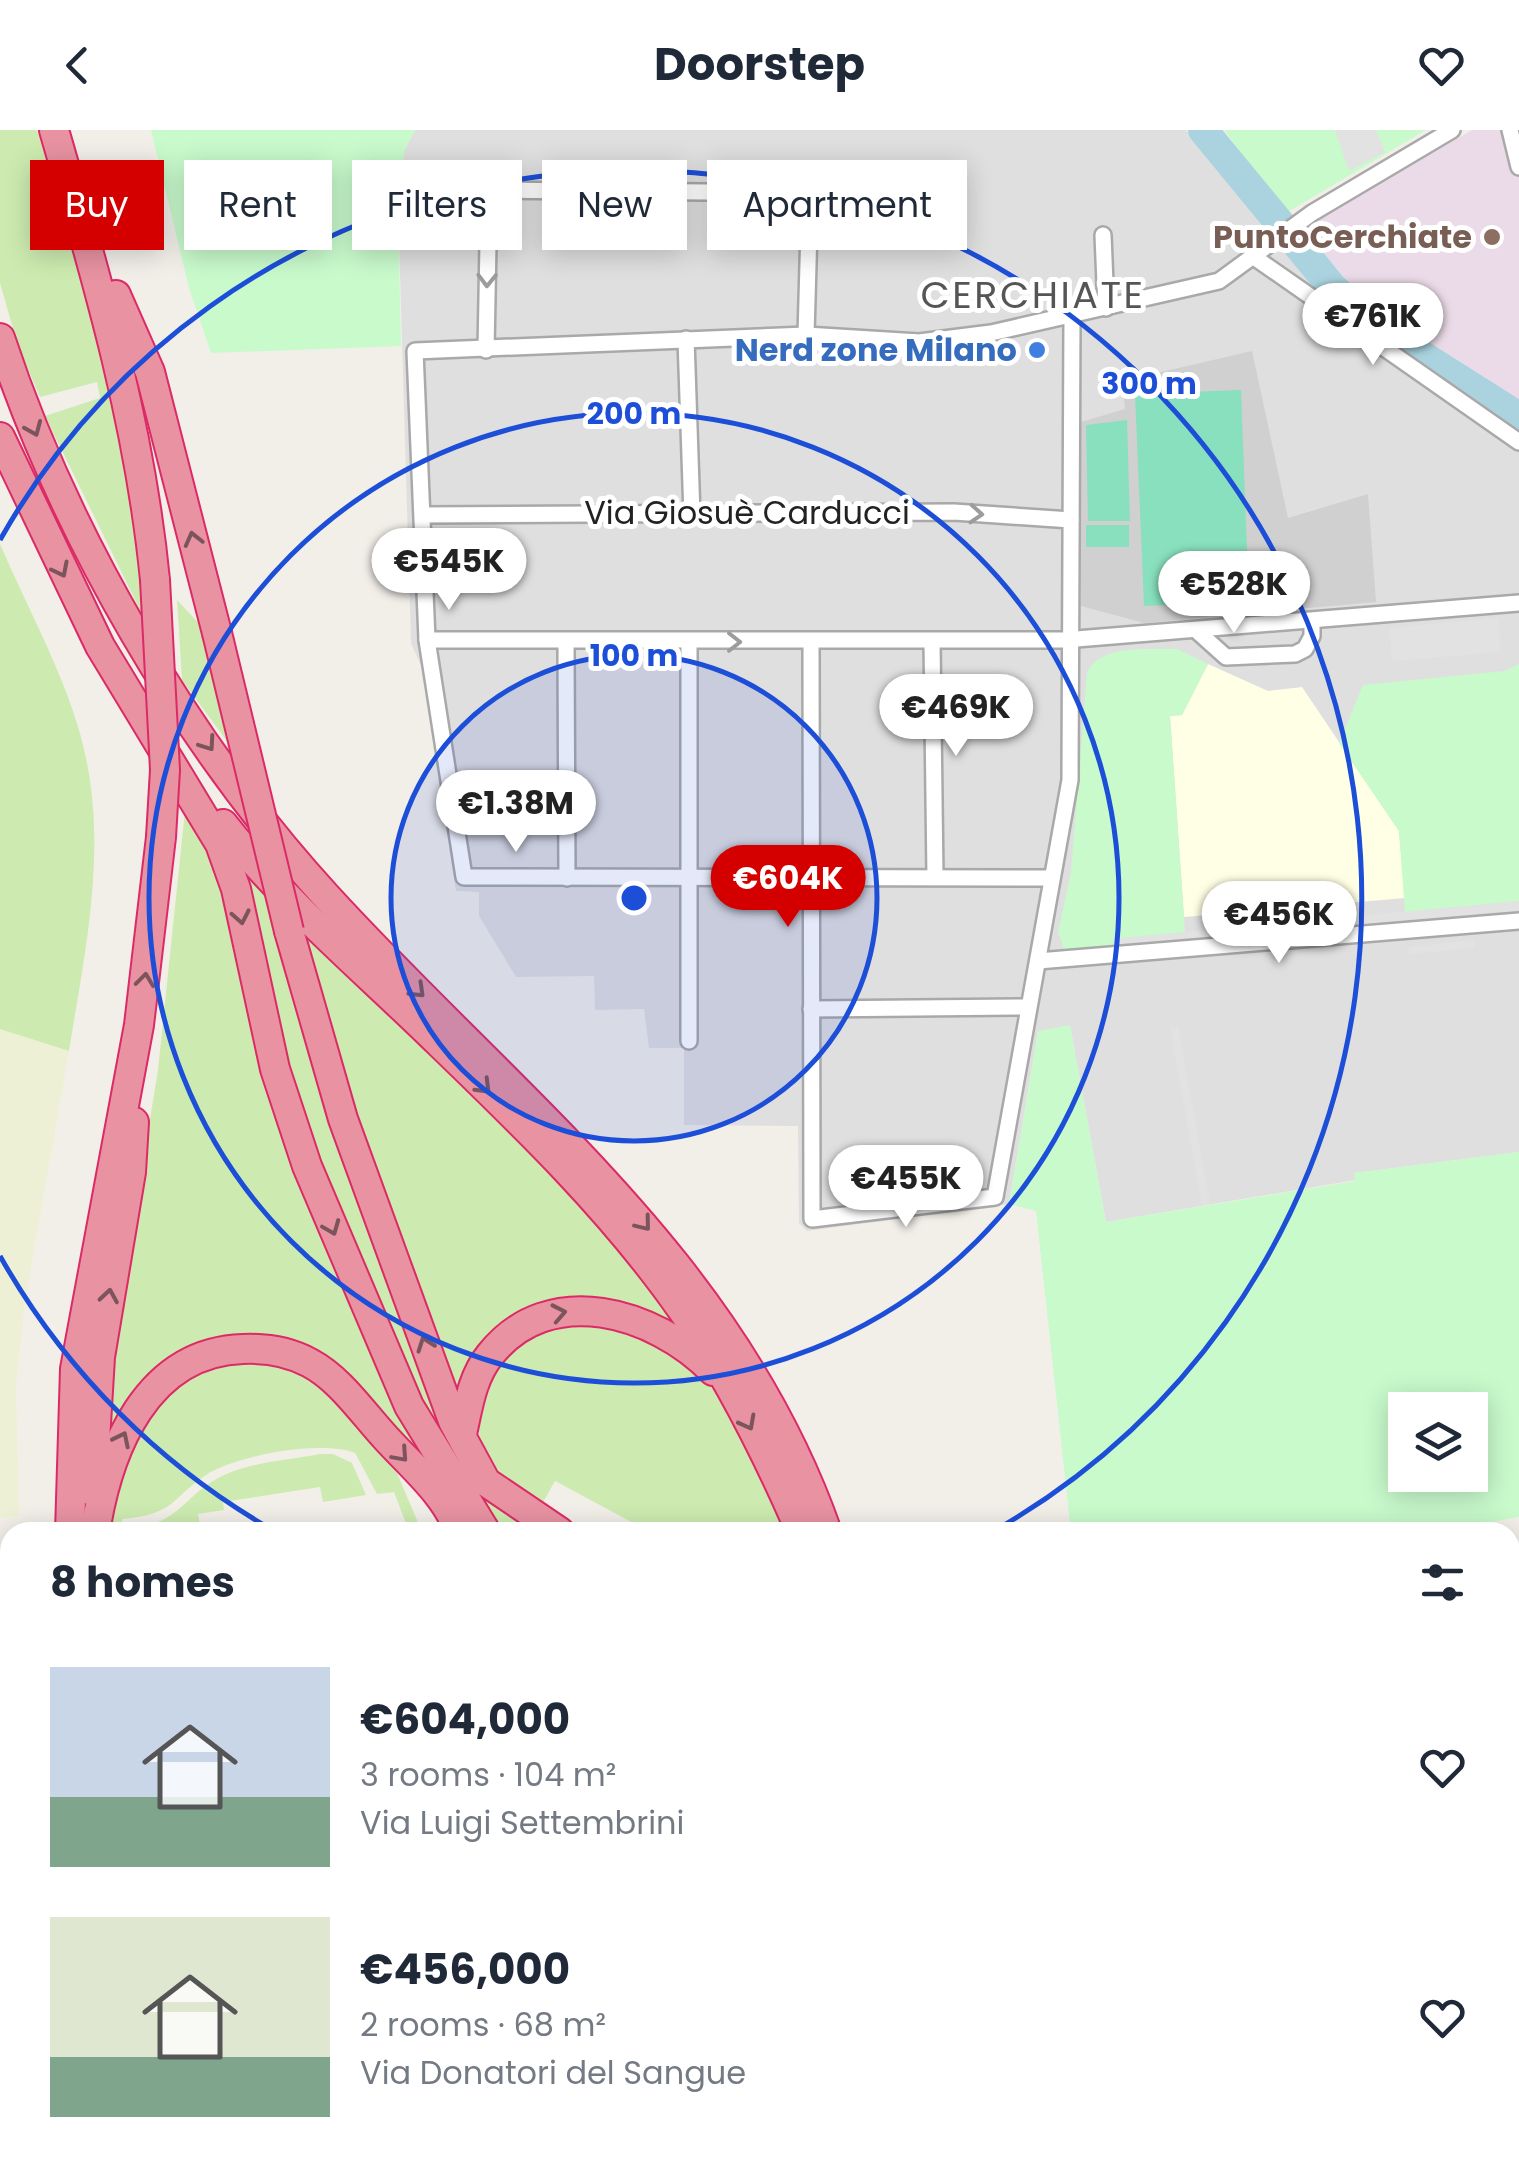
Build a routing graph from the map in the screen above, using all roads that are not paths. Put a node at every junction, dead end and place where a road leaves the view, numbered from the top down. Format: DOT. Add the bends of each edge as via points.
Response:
graph roads {
  1 [pos="54,130"];
  2 [pos="1452,130"];
  3 [pos="1510,130"];
  4 [pos="63,160"];
  5 [pos="1519,168"];
  6 [pos="1103,235"];
  7 [pos="88,250"];
  8 [pos="97,250"];
  9 [pos="1254,257"];
  10 [pos="1106,308"];
  11 [pos="1072,314"];
  12 [pos="806,334"];
  13 [pos="0,338"];
  14 [pos="686,339"];
  15 [pos="486,350"];
  16 [pos="2,440"];
  17 [pos="1519,442"];
  18 [pos="423,515"];
  19 [pos="692,515"];
  20 [pos="1071,520"];
  21 [pos="1519,603"];
  22 [pos="1312,621"];
  23 [pos="1197,631"];
  24 [pos="427,640"];
  25 [pos="1071,640"];
  26 [pos="810,641"];
  27 [pos="932,641"];
  28 [pos="566,642"];
  29 [pos="688,642"];
  30 [pos="175,764"];
  31 [pos="935,877"];
  32 [pos="567,878"];
  33 [pos="1052,878"];
  34 [pos="689,880"];
  35 [pos="810,880"];
  36 [pos="1519,921"];
  37 [pos="1038,961"];
  38 [pos="1028,1007"];
  39 [pos="811,1009"];
  40 [pos="140,1025"];
  41 [pos="689,1041"];
  42 [pos="727,1386"];
  43 [pos="462,1434"];
  44 [pos="70,1522"];
  45 [pos="94,1522"];
  46 [pos="97,1522"];
  47 [pos="453,1522"];
  48 [pos="480,1522"];
  49 [pos="545,1522"];
  50 [pos="795,1522"];
  51 [pos="823,1522"];
  1 -- 4 [label="highway"];
  2 -- 9 [label="street" via="1312,213"];
  3 -- 5 [label="street"];
  6 -- 10 [label="street"];
  40 -- 7 [label="highway, one-way, bridge" via="164,750 155,580 134,426"];
  43 -- 8 [label="highway, one-way, bridge" via="344,1119 289,932 150,372"];
  9 -- 10 [label="street" via="1204,287"];
  9 -- 17 [label="street"];
  10 -- 11 [label="street"];
  11 -- 12 [label="street" via="919,342"];
  11 -- 20 [label="street"];
  12 -- 14 [label="street"];
  12 -- 15 [label="street, one-way" via="810,193 489,190"];
  13 -- 51 [label="highway, one-way" via="78,526 202,736 323,893 555,1125 661,1244 751,1376"];
  14 -- 15 [label="street"];
  14 -- 19 [label="street"];
  15 -- 18 [label="street" via="415,351"];
  16 -- 30 [label="highway, one-way" via="100,646"];
  18 -- 19 [label="street, Via Giosuè Carducci"];
  18 -- 24 [label="street"];
  19 -- 20 [label="street, Via Giosuè Carducci, one-way" via="954,512"];
  20 -- 25 [label="street"];
  21 -- 22 [label="street"];
  22 -- 23 [label="street"];
  22 -- 23 [label="street" via="1305,649 1265,657 1226,657"];
  23 -- 25 [label="street"];
  24 -- 28 [label="street"];
  24 -- 32 [label="street" via="464,877"];
  25 -- 27 [label="street"];
  25 -- 33 [label="street" via="1070,780"];
  26 -- 27 [label="street"];
  29 -- 26 [label="street, one-way"];
  26 -- 35 [label="street"];
  27 -- 31 [label="street"];
  28 -- 29 [label="street"];
  28 -- 32 [label="street"];
  29 -- 34 [label="street"];
  30 -- 42 [label="highway, one-way" via="300,915 428,1032 601,1208 682,1310"];
  30 -- 48 [label="highway, one-way" via="229,864 287,1113 358,1292 410,1406"];
  31 -- 33 [label="street"];
  31 -- 35 [label="street"];
  32 -- 34 [label="street"];
  33 -- 37 [label="street"];
  34 -- 35 [label="street"];
  34 -- 41 [label="street"];
  35 -- 39 [label="street"];
  36 -- 37 [label="street"];
  37 -- 38 [label="street"];
  38 -- 39 [label="street"];
  38 -- 39 [label="street" via="995,1196 812,1220"];
  40 -- 44 [label="highway" via="75,1369"];
  45 -- 40 [label="highway, one-way" via="100,1357 131,1172"];
  43 -- 42 [label="highway, one-way" via="489,1356 515,1330 551,1313 596,1310 641,1322"];
  42 -- 50 [label="highway, one-way"];
  43 -- 49 [label="highway" via="486,1482"];
  46 -- 47 [label="highway, one-way" via="113,1458 144,1400 192,1360 251,1348 291,1354 326,1374 439,1496"];
}
